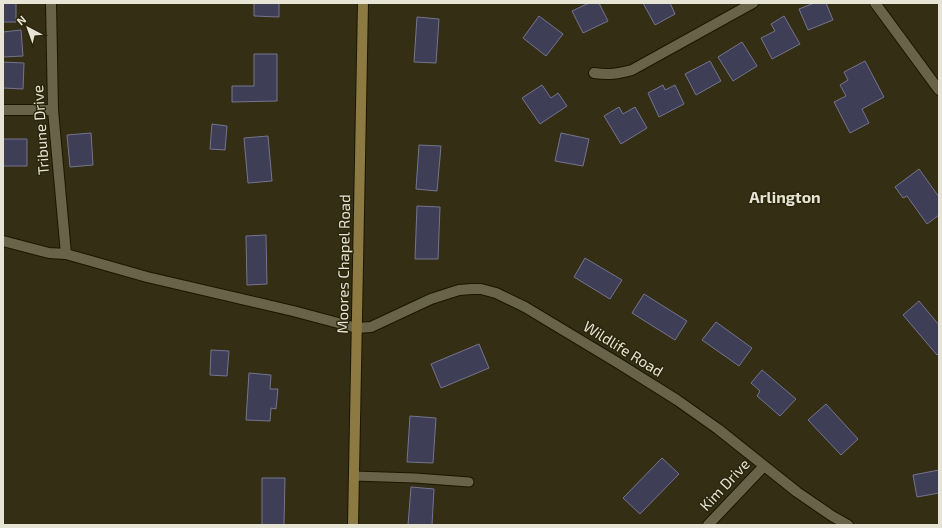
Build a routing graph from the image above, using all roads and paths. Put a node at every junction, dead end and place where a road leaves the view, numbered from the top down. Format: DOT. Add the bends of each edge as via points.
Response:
graph roads {
  1 [pos="50,3"];
  2 [pos="363,3"];
  3 [pos="754,3"];
  4 [pos="874,3"];
  5 [pos="594,73"];
  6 [pos="939,90"];
  7 [pos="3,110"];
  8 [pos="53,110"];
  9 [pos="3,241"];
  10 [pos="66,254"];
  11 [pos="357,328"];
  12 [pos="764,466"];
  13 [pos="354,476"];
  14 [pos="469,482"];
  15 [pos="353,525"];
  16 [pos="708,525"];
  17 [pos="848,525"];
  1 -- 8 [label="street, Tribune Drive"];
  2 -- 11 [label="main road, Moores Chapel Road"];
  3 -- 5 [label="street" via="632,70 609,75"];
  4 -- 6 [label="street"];
  7 -- 8 [label="street"];
  8 -- 10 [label="street, Tribune Drive"];
  9 -- 10 [label="street" via="49,253"];
  10 -- 11 [label="street" via="147,277"];
  11 -- 12 [label="street, Wildlife Road" via="371,327 431,299 459,290 481,289 496,293 525,306 677,400"];
  11 -- 13 [label="main road, Moores Chapel Road"];
  12 -- 16 [label="street, Kim Drive"];
  12 -- 17 [label="street, Wildlife Road" via="797,492"];
  13 -- 14 [label="lane"];
  13 -- 15 [label="main road, Moores Chapel Road"];
}
